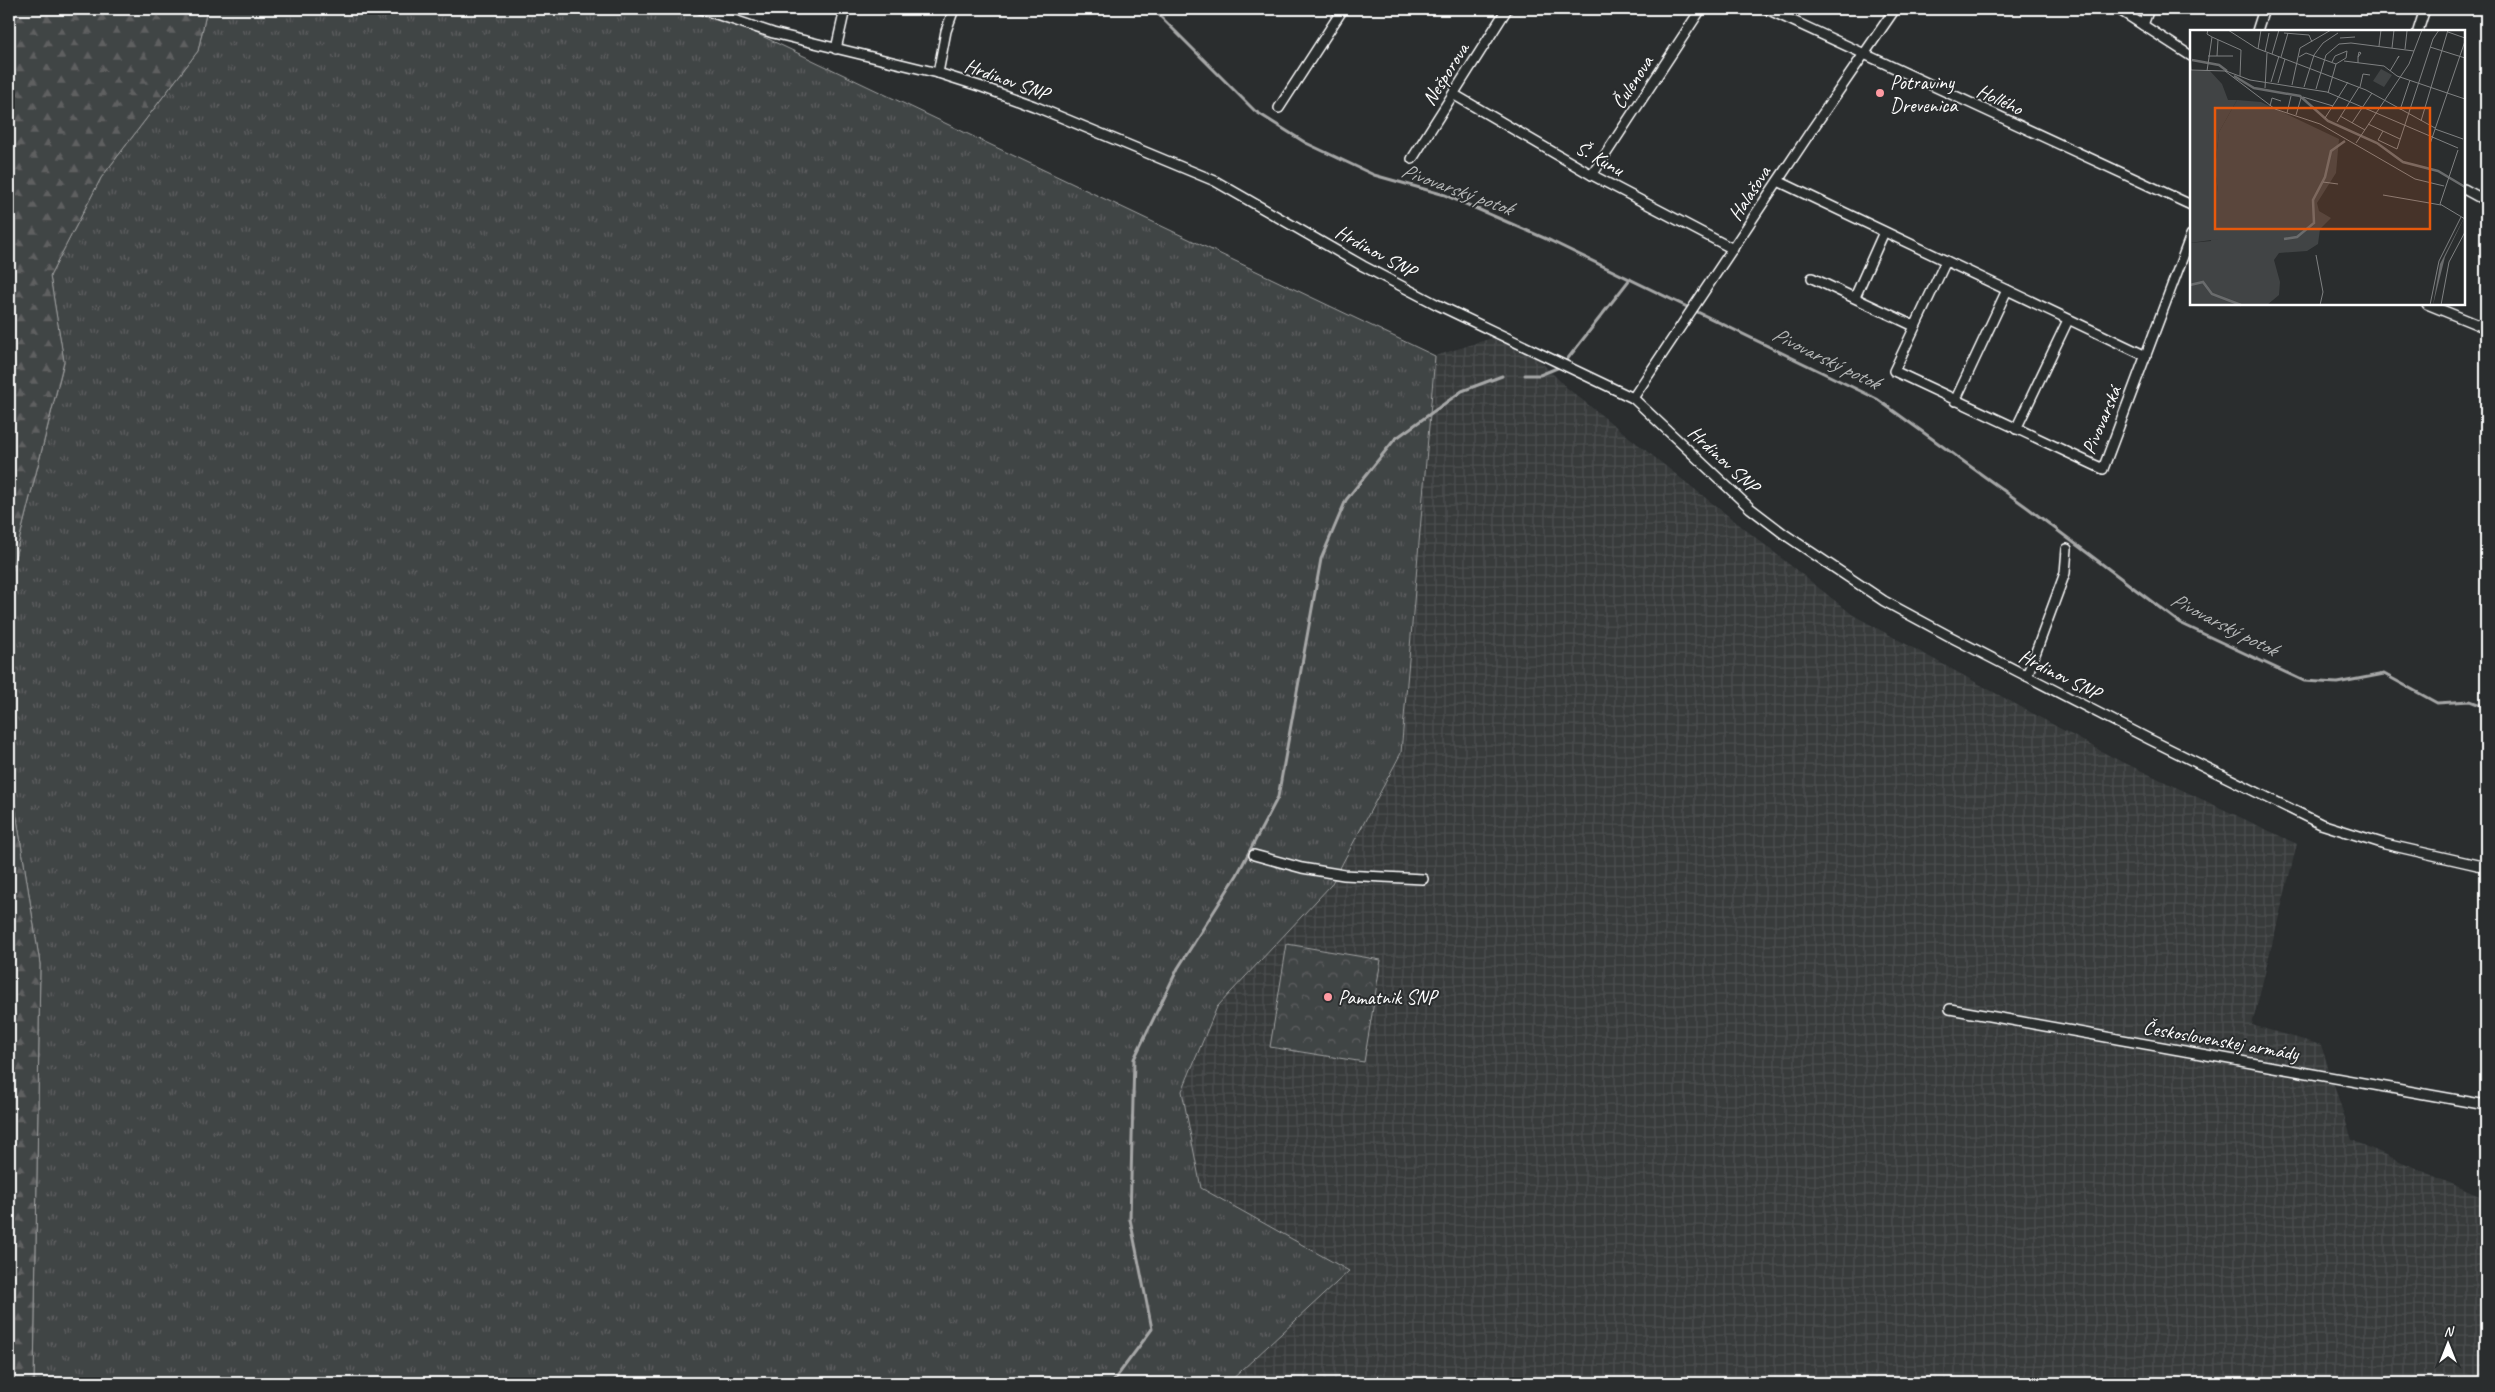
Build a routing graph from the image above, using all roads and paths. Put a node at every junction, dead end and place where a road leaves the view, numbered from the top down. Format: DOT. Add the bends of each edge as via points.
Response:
graph roads {
  1 [pos="701,9"];
  2 [pos="845,9"];
  3 [pos="954,9"];
  4 [pos="1343,9"];
  5 [pos="1507,9"];
  6 [pos="1701,9"];
  7 [pos="1767,9"];
  8 [pos="1895,9"];
  9 [pos="2118,9"];
  10 [pos="2149,9"];
  11 [pos="2264,9"];
  12 [pos="2424,9"];
  13 [pos="2143,25"];
  14 [pos="2256,30"];
  15 [pos="2418,30"];
  16 [pos="836,49"];
  17 [pos="1864,55"];
  18 [pos="2190,55"];
  19 [pos="938,74"];
  20 [pos="1453,94"];
  21 [pos="1279,108"];
  22 [pos="1412,159"];
  23 [pos="1592,175"];
  24 [pos="1778,181"];
  25 [pos="2465,190"];
  26 [pos="2486,201"];
  27 [pos="2190,205"];
  28 [pos="1884,232"];
  29 [pos="2190,238"];
  30 [pos="1733,249"];
  31 [pos="1946,261"];
  32 [pos="1812,278"];
  33 [pos="2007,290"];
  34 [pos="1855,297"];
  35 [pos="2429,305"];
  36 [pos="2068,320"];
  37 [pos="1914,326"];
  38 [pos="2486,328"];
  39 [pos="2146,356"];
  40 [pos="1633,398"];
  41 [pos="1955,401"];
  42 [pos="2016,429"];
  43 [pos="2067,550"];
  44 [pos="2028,676"];
  45 [pos="1254,855"];
  46 [pos="2486,867"];
  47 [pos="1423,879"];
  48 [pos="1950,1009"];
  49 [pos="2486,1105"];
  1 -- 16 [label="street, Hrdinov SNP" via="773,34"];
  2 -- 16 [label="street"];
  3 -- 19 [label="street, Hrdinov SNP" via="946,31"];
  4 -- 21 [label="street"];
  5 -- 20 [label="street, Nešporova"];
  6 -- 23 [label="street, Čulenova"];
  7 -- 17 [label="street, Hollého"];
  8 -- 17 [label="street, Halašova"];
  9 -- 13 [label="street"];
  10 -- 13 [label="street"];
  11 -- 14 [label="street"];
  12 -- 15 [label="street"];
  13 -- 18 [label="street"];
  16 -- 19 [label="street, Hrdinov SNP"];
  17 -- 24 [label="street, Halašova"];
  17 -- 27 [label="street, Hollého"];
  19 -- 40 [label="street, Hrdinov SNP" via="1034,106 1215,182 1372,270"];
  20 -- 22 [label="street, Nešporova"];
  20 -- 23 [label="street, Š. Kunu"];
  23 -- 30 [label="street, Š. Kunu"];
  24 -- 28 [label="street"];
  24 -- 30 [label="street, Halašova"];
  25 -- 26 [label="street"];
  28 -- 31 [label="street"];
  28 -- 34 [label="street"];
  29 -- 39 [label="street, Pivovarská"];
  30 -- 40 [label="street, Halašova"];
  31 -- 33 [label="street"];
  31 -- 37 [label="street, Pivovarská"];
  32 -- 34 [label="street"];
  33 -- 36 [label="street"];
  33 -- 41 [label="street"];
  34 -- 37 [label="street"];
  35 -- 38 [label="street"];
  36 -- 39 [label="street"];
  36 -- 42 [label="street"];
  37 -- 41 [label="street, Pivovarská" via="1894,371"];
  39 -- 42 [label="street, Pivovarská" via="2103,469"];
  40 -- 44 [label="street, Hrdinov SNP" via="1750,508 1784,534 1884,601"];
  41 -- 42 [label="street, Pivovarská"];
  43 -- 44 [label="street" via="2065,573"];
  44 -- 46 [label="street, Hrdinov SNP" via="2321,824 2385,844"];
  45 -- 47 [label="street" via="1310,870"];
  48 -- 49 [label="street, Československej armády"];
}
